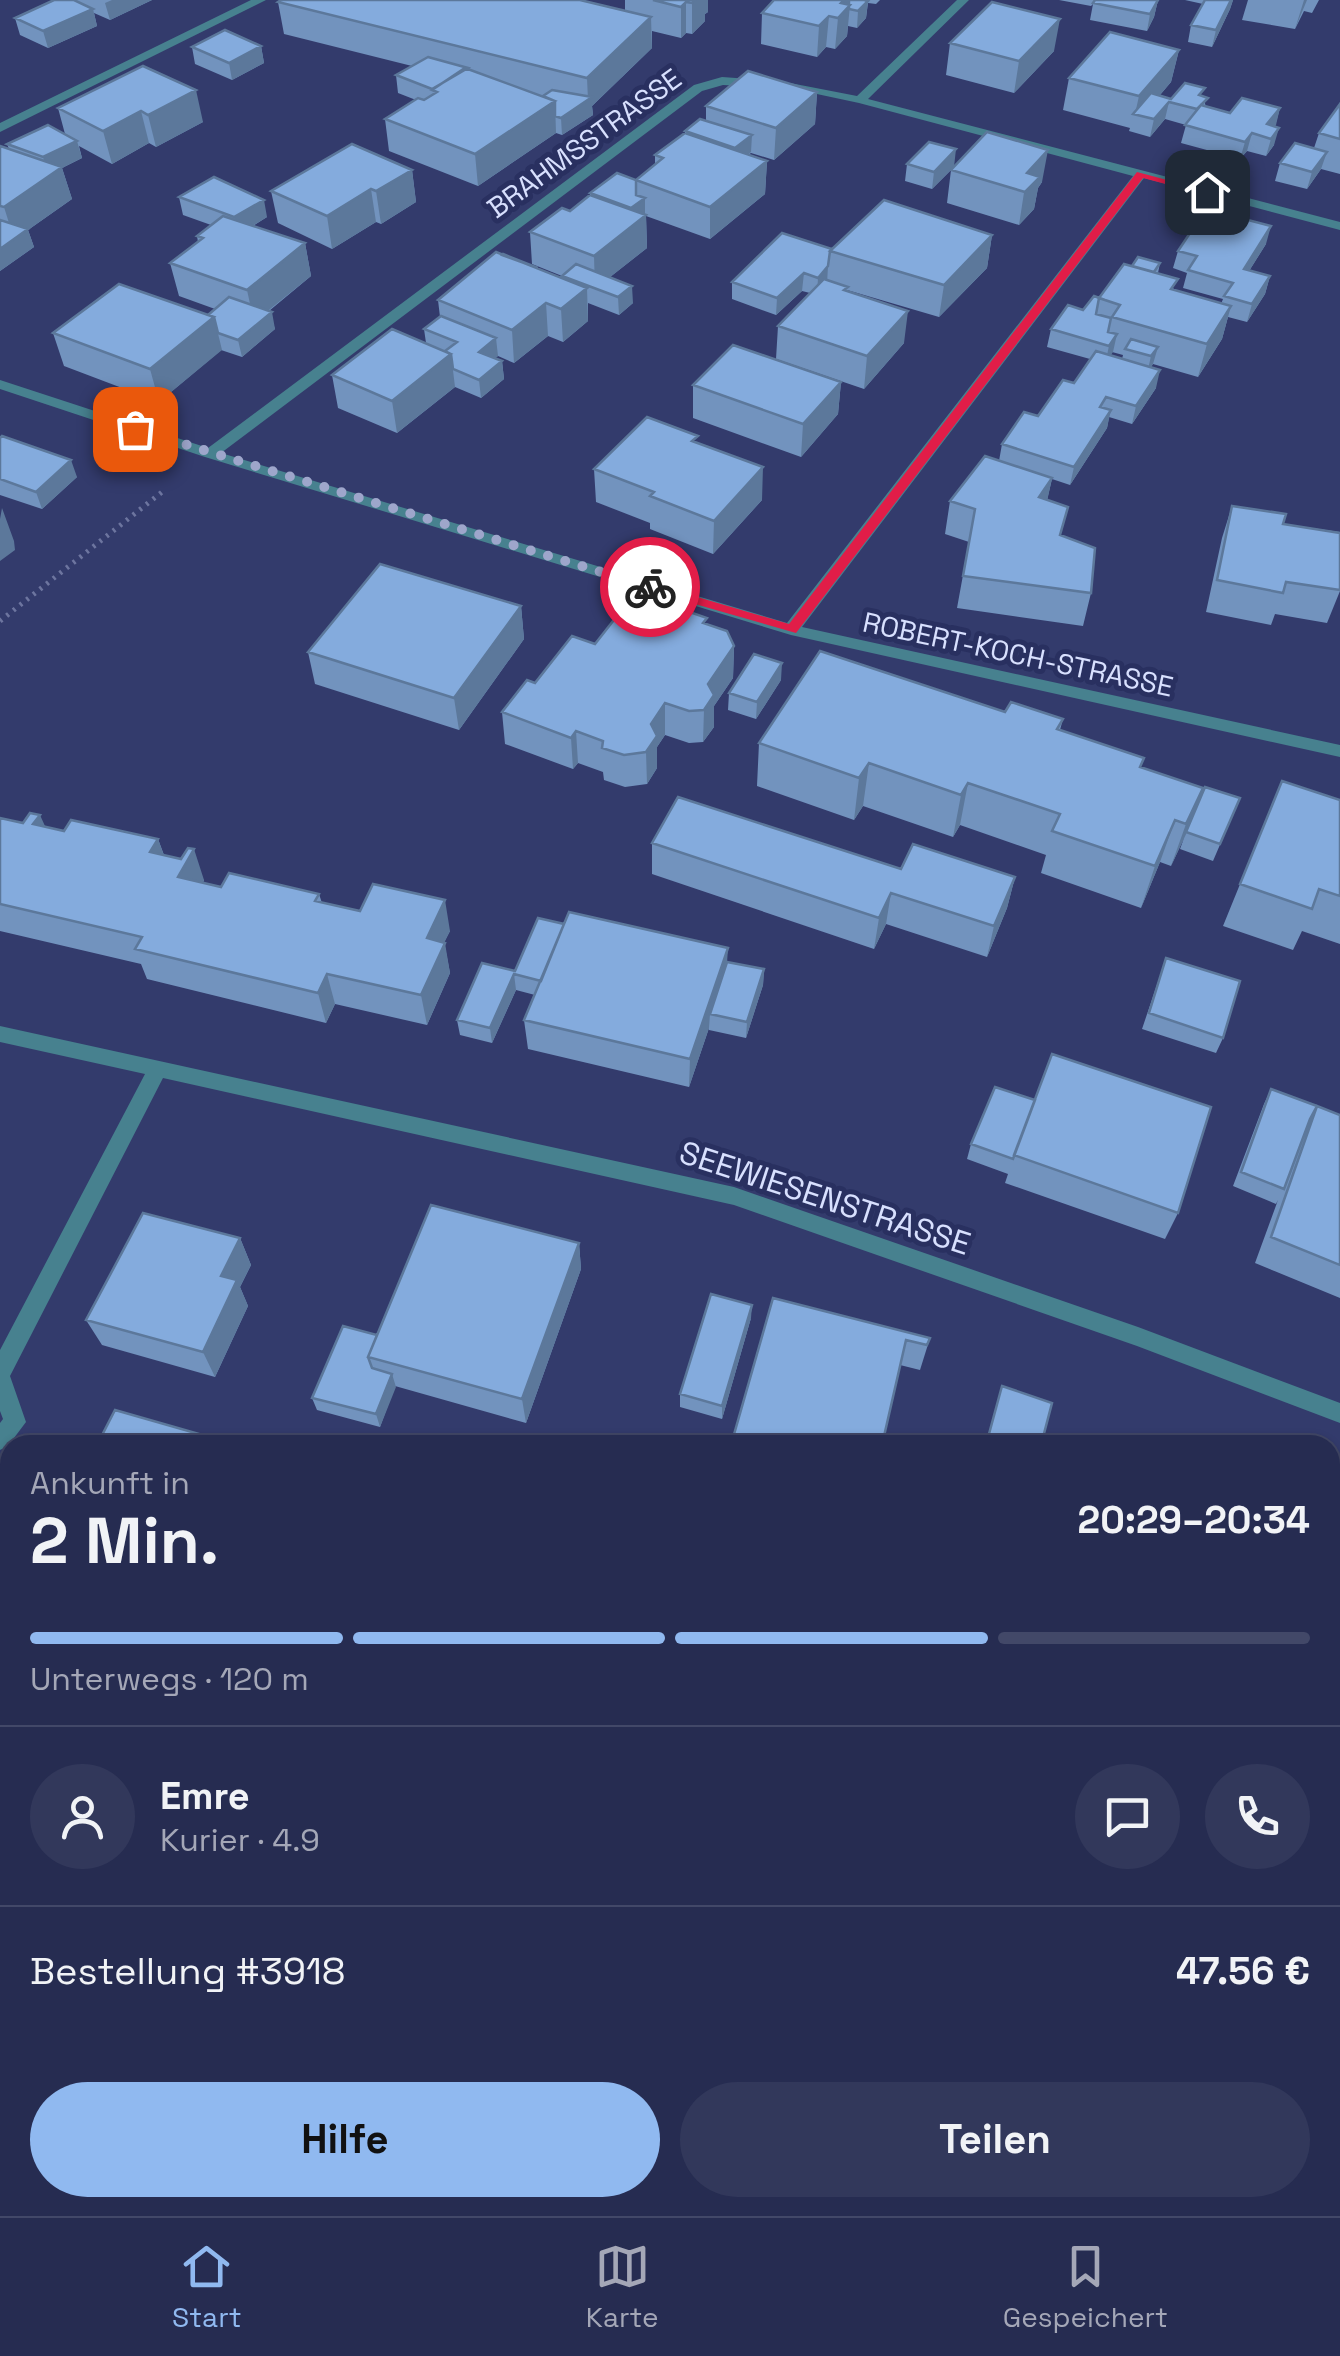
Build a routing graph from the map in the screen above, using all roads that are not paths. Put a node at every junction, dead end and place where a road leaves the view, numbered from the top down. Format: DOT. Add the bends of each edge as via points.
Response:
graph roads {
  1 [pos="260,0"];
  2 [pos="963,0"];
  3 [pos="860,100"];
  4 [pos="0,128"];
  5 [pos="1140,174"];
  6 [pos="1340,226"];
  7 [pos="0,384"];
  8 [pos="210,454"];
  9 [pos="792,630"];
  10 [pos="1340,751"];
  11 [pos="0,1034"];
  12 [pos="159,1067"];
  13 [pos="0,1376"];
  14 [pos="1340,1412"];
  15 [pos="4,1435"];
  1 -- 4 [label="street"];
  2 -- 3 [label="street"];
  3 -- 5 [label="street, BRAHMSSTRASSE"];
  3 -- 8 [label="street, BRAHMSSTRASSE" via="769,83 722,81 698,88"];
  5 -- 6 [label="street, BRAHMSSTRASSE"];
  5 -- 9 [label="street"];
  7 -- 8 [label="street, ROBERT-KOCH-STRASSE"];
  8 -- 9 [label="street, ROBERT-KOCH-STRASSE"];
  9 -- 10 [label="street, ROBERT-KOCH-STRASSE"];
  11 -- 12 [label="street, SEEWIESENSTRASSE"];
  12 -- 13 [label="street"];
  12 -- 14 [label="street, SEEWIESENSTRASSE" via="734,1196"];
  13 -- 15 [label="street" via="15,1422"];
}
